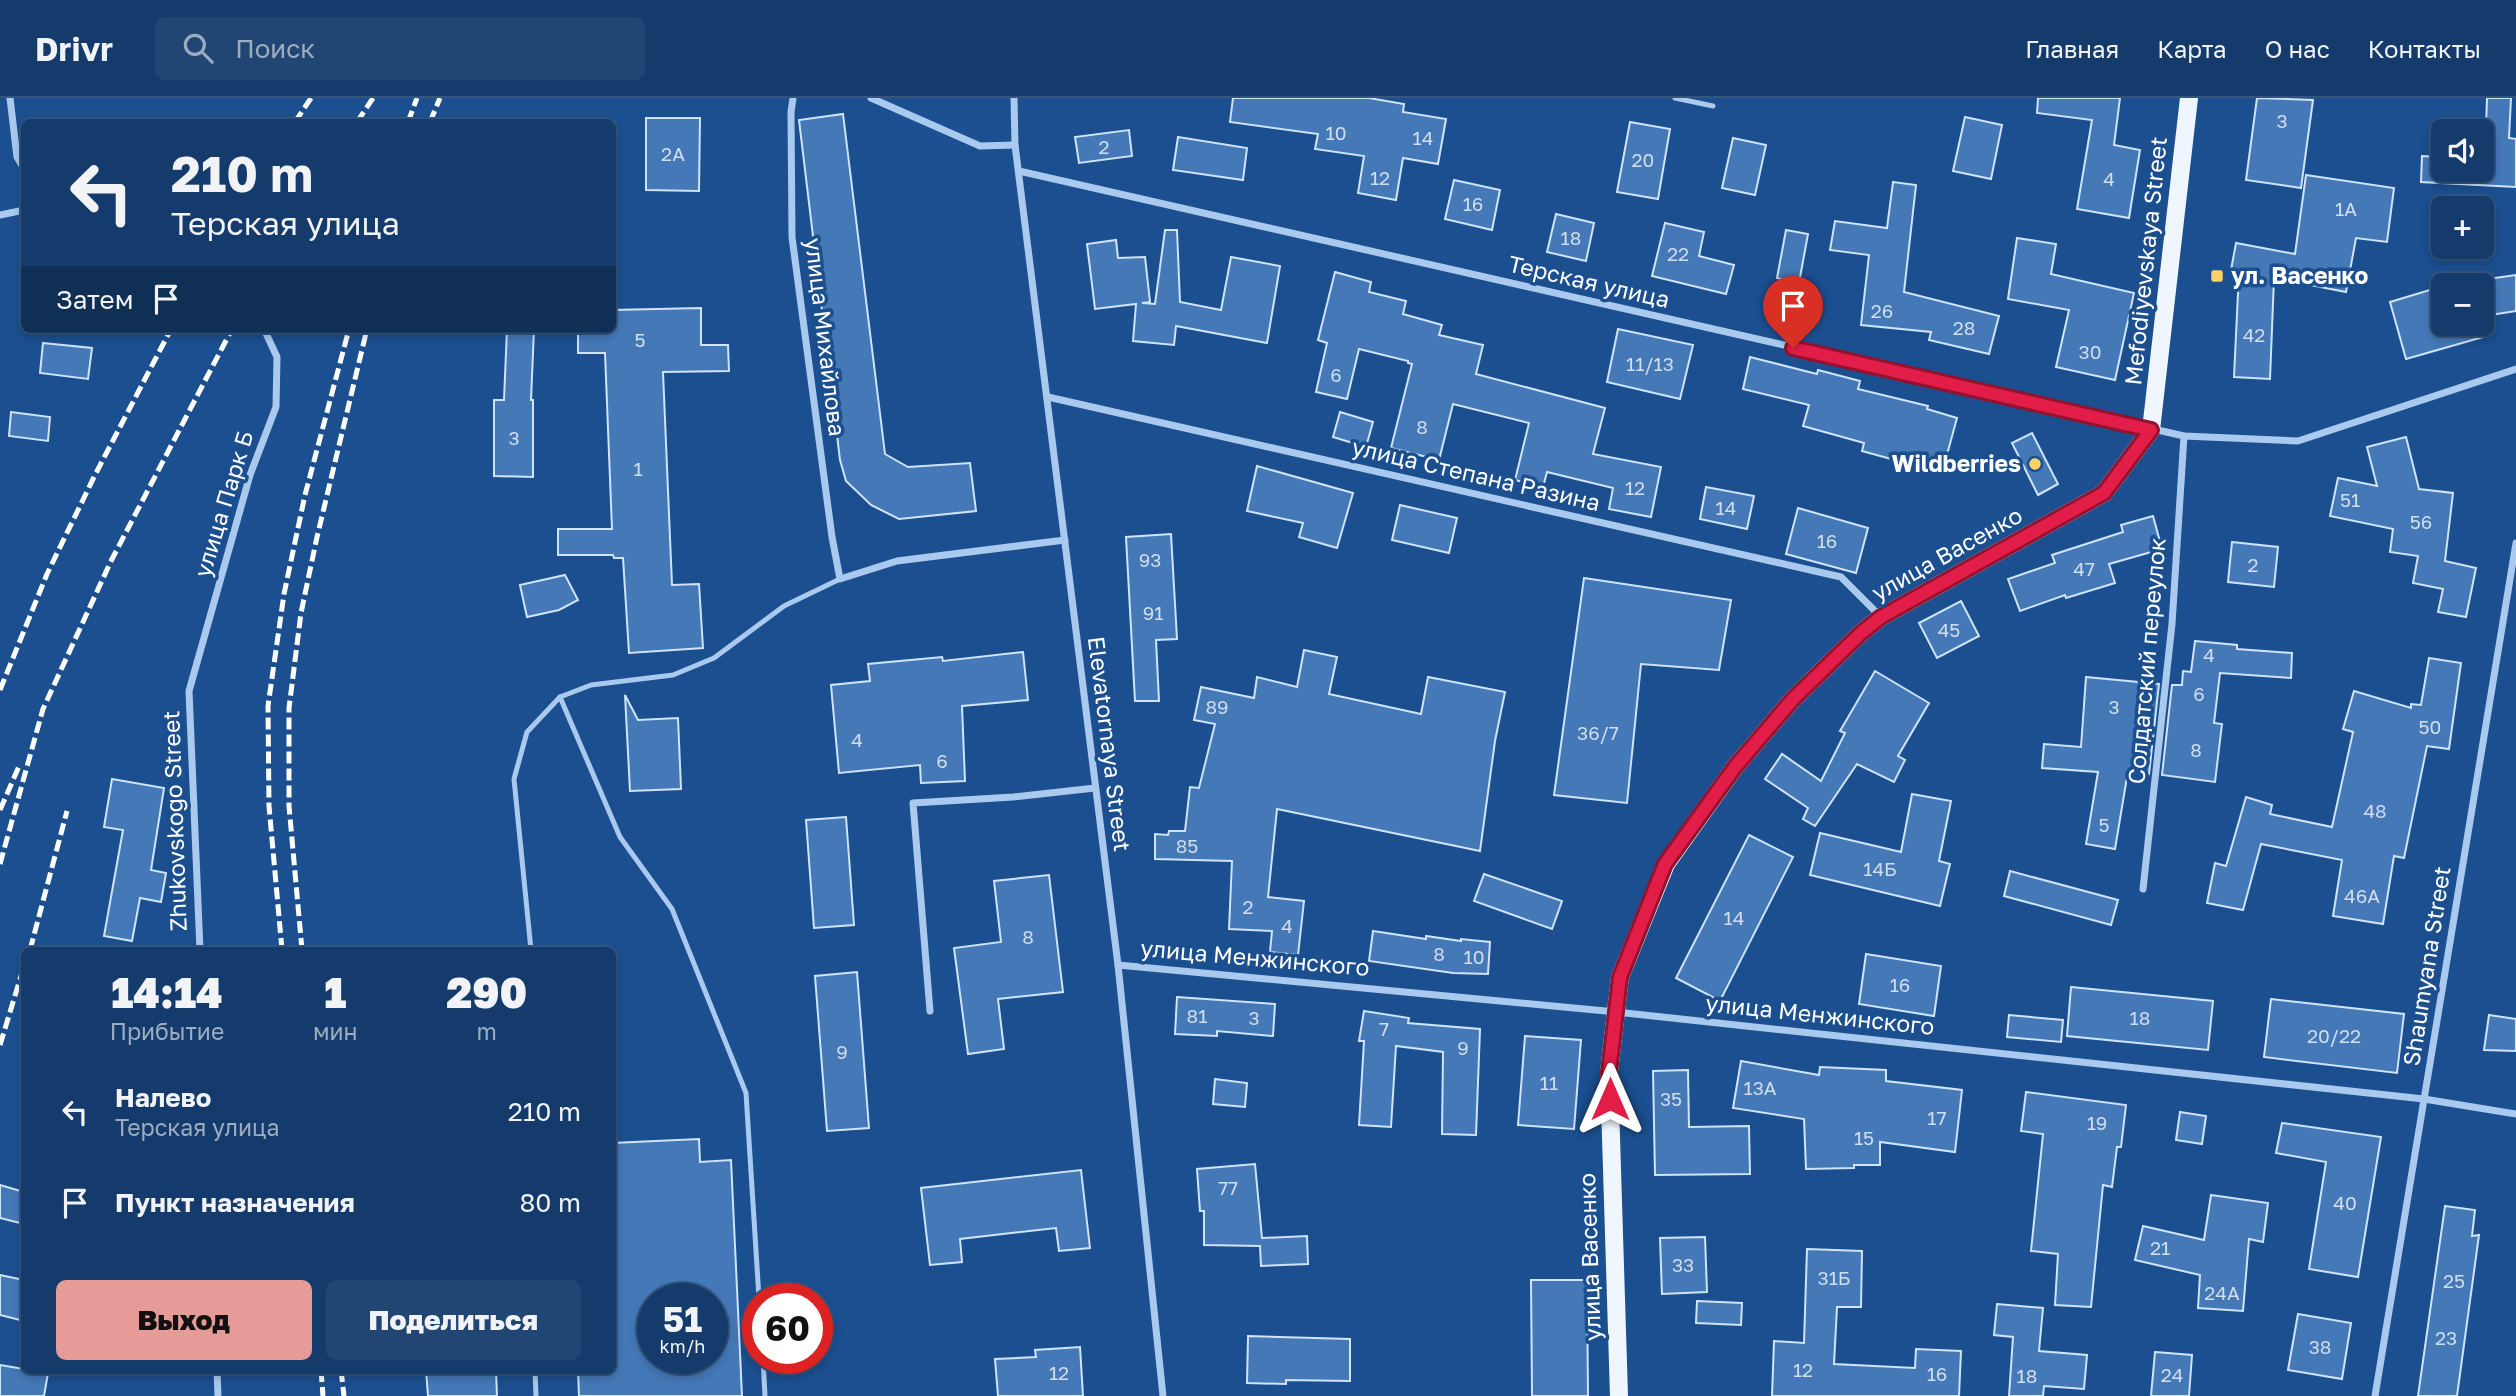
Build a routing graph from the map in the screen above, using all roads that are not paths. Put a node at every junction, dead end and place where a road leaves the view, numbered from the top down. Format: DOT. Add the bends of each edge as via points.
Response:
graph roads {
  1 [pos="10,98"];
  2 [pos="793,98"];
  3 [pos="872,98"];
  4 [pos="1014,98"];
  5 [pos="1675,98"];
  6 [pos="2189,98"];
  7 [pos="1713,106"];
  8 [pos="1015,145"];
  9 [pos="21,164"];
  10 [pos="1019,171"];
  11 [pos="21,211"];
  12 [pos="0,215"];
  13 [pos="266,333"];
  14 [pos="2516,369"];
  15 [pos="1048,397"];
  16 [pos="2151,430"];
  17 [pos="2185,436"];
  18 [pos="1065,540"];
  19 [pos="2516,543"];
  20 [pos="2515,558"];
  21 [pos="840,579"];
  22 [pos="1881,617"];
  23 [pos="189,691"];
  24 [pos="560,697"];
  25 [pos="1095,788"];
  26 [pos="2143,888"];
  27 [pos="200,947"];
  28 [pos="531,947"];
  29 [pos="1118,965"];
  30 [pos="930,1011"];
  31 [pos="1616,1012"];
  32 [pos="2424,1099"];
  33 [pos="2516,1114"];
  34 [pos="758,1283"];
  35 [pos="217,1374"];
  36 [pos="535,1374"];
  37 [pos="764,1374"];
  38 [pos="218,1396"];
  39 [pos="536,1396"];
  40 [pos="765,1396"];
  41 [pos="1163,1396"];
  42 [pos="1619,1396"];
  43 [pos="2375,1396"];
  1 -- 9 [label="street"];
  2 -- 21 [label="street, улица Михайлова" via="792,237"];
  3 -- 8 [label="street" via="980,146"];
  4 -- 8 [label="street, Elevatornaya Street"];
  5 -- 7 [label="lane"];
  6 -- 16 [label="main road, Mefodiyevskaya Street"];
  8 -- 10 [label="street, Elevatornaya Street"];
  10 -- 15 [label="street, Elevatornaya Street"];
  10 -- 16 [label="street, Терская улица"];
  11 -- 12 [label="street"];
  13 -- 23 [label="street, улица Парк Б" via="277,357 276,407 250,475"];
  14 -- 17 [label="street" via="2298,441"];
  15 -- 18 [label="street, Elevatornaya Street"];
  15 -- 22 [label="street, улица Степана Разина" via="1842,577"];
  16 -- 17 [label="street"];
  16 -- 22 [label="main road, улица Васенко" via="2104,493"];
  17 -- 26 [label="street, Солдатский переулок" via="2172,624"];
  18 -- 21 [label="street" via="897,561"];
  18 -- 25 [label="street, Elevatornaya Street"];
  19 -- 20 [label="street, Shaumyana Street"];
  20 -- 32 [label="street, Shaumyana Street"];
  21 -- 24 [label="lane" via="784,606 714,658 673,675 591,684"];
  22 -- 31 [label="main road, улица Васенко" via="1793,699 1735,767 1665,864 1620,977"];
  23 -- 27 [label="street, Zhukovskogo Street"];
  24 -- 28 [label="lane" via="527,732 514,779"];
  24 -- 34 [label="lane" via="620,837 672,909 746,1093"];
  25 -- 29 [label="street, Elevatornaya Street"];
  25 -- 30 [label="street" via="914,803"];
  29 -- 31 [label="street, улица Менжинского"];
  29 -- 41 [label="street, Elevatornaya Street"];
  31 -- 32 [label="street, улица Менжинского"];
  31 -- 42 [label="main road, улица Васенко" via="1609,1072"];
  32 -- 33 [label="street, улица Менжинского"];
  32 -- 43 [label="street, Shaumyana Street"];
  35 -- 38 [label="street"];
  36 -- 39 [label="lane"];
  37 -- 40 [label="lane"];
}
